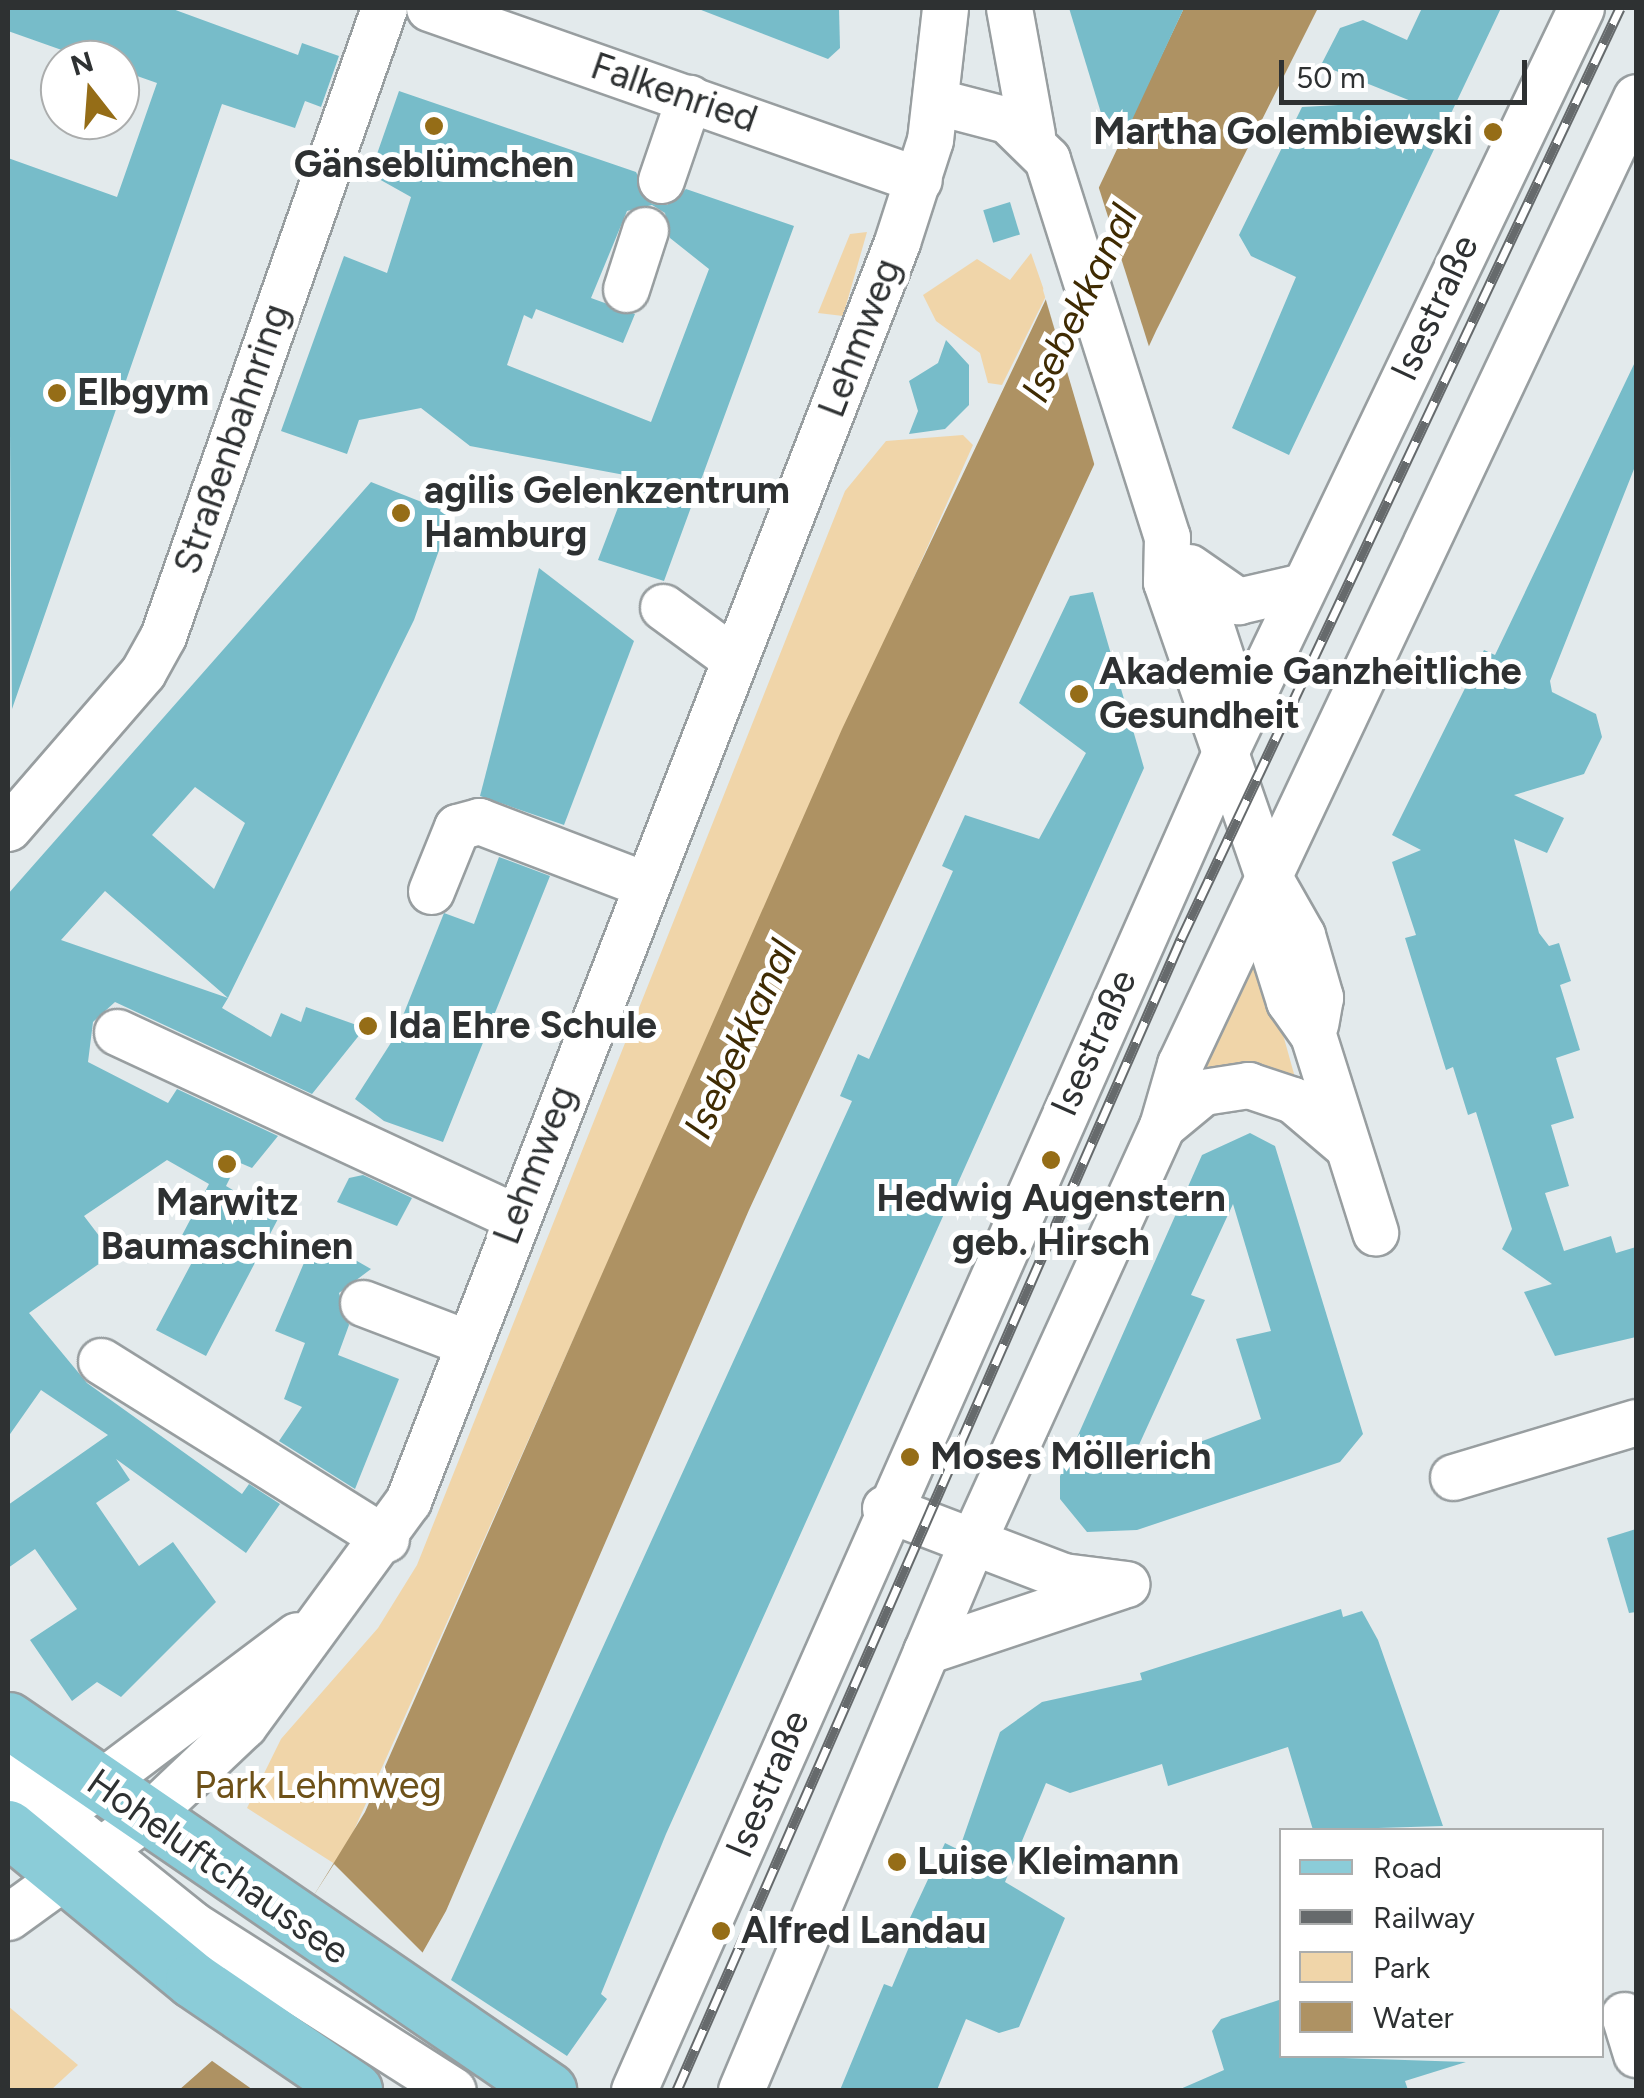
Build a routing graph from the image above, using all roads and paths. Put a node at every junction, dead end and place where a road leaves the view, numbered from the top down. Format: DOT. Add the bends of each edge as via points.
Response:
graph roads {
  1 [pos="384,8"];
  2 [pos="429,8"];
  3 [pos="945,8"];
  4 [pos="1009,8"];
  5 [pos="1581,8"];
  6 [pos="689,98"];
  7 [pos="938,102"];
  8 [pos="1633,112"];
  9 [pos="1032,135"];
  10 [pos="661,180"];
  11 [pos="919,180"];
  12 [pos="645,230"];
  13 [pos="626,289"];
  14 [pos="1180,555"];
  15 [pos="1304,586"];
  16 [pos="663,607"];
  17 [pos="734,659"];
  18 [pos="1228,746"];
  19 [pos="8,828"];
  20 [pos="1269,879"];
  21 [pos="641,883"];
  22 [pos="430,892"];
  23 [pos="116,1032"];
  24 [pos="1162,1126"];
  25 [pos="1348,1146"];
  26 [pos="516,1217"];
  27 [pos="1374,1232"];
  28 [pos="363,1302"];
  29 [pos="468,1342"];
  30 [pos="101,1361"];
  31 [pos="1636,1422"];
  32 [pos="1453,1477"];
  33 [pos="885,1508"];
  34 [pos="386,1539"];
  35 [pos="971,1545"];
  36 [pos="337,1604"];
  37 [pos="926,1651"];
  38 [pos="8,1720"];
  39 [pos="8,1776"];
  40 [pos="149,1815"];
  41 [pos="39,1825"];
  42 [pos="82,1865"];
  43 [pos="8,1917"];
  44 [pos="232,1979"];
  45 [pos="413,2036"];
  46 [pos="354,2090"];
  47 [pos="453,2090"];
  48 [pos="548,2090"];
  49 [pos="634,2090"];
  50 [pos="741,2090"];
  1 -- 19 [label="street, Straßenbahnring" via="163,636 143,672"];
  2 -- 6 [label="street, Falkenried"];
  3 -- 7 [label="street, Lehmweg"];
  4 -- 9 [label="street"];
  5 -- 15 [label="street, Isestraße"];
  6 -- 10 [label="street"];
  6 -- 11 [label="street, Falkenried"];
  7 -- 9 [label="street"];
  7 -- 11 [label="street, Lehmweg"];
  8 -- 20 [label="street"];
  9 -- 14 [label="street" via="1061,198"];
  11 -- 17 [label="street, Lehmweg"];
  12 -- 13 [label="street"];
  14 -- 15 [label="street" via="1238,601"];
  14 -- 18 [label="street" via="1166,582"];
  15 -- 18 [label="street, Isestraße"];
  16 -- 17 [label="street"];
  17 -- 21 [label="street, Lehmweg"];
  18 -- 20 [label="street"];
  18 -- 33 [label="street, Isestraße"];
  20 -- 24 [label="street" via="1180,1064"];
  20 -- 25 [label="street" via="1302,935 1320,997 1313,1035"];
  21 -- 22 [label="street" via="479,821 457,827"];
  21 -- 26 [label="street, Lehmweg"];
  23 -- 26 [label="street"];
  24 -- 25 [label="street" via="1203,1092 1248,1085 1293,1100"];
  24 -- 35 [label="street"];
  25 -- 27 [label="street"];
  26 -- 29 [label="street, Lehmweg"];
  28 -- 29 [label="street"];
  29 -- 34 [label="street, Lehmweg"];
  30 -- 34 [label="street"];
  31 -- 32 [label="street"];
  33 -- 35 [label="street"];
  33 -- 49 [label="street, Isestraße"];
  34 -- 36 [label="street, Lehmweg"];
  35 -- 37 [label="street"];
  35 -- 37 [label="street" via="1062,1576 1126,1584"];
  36 -- 40 [label="street, Lehmweg" via="244,1725"];
  36 -- 41 [label="street, Lehmweg"];
  37 -- 50 [label="street"];
  38 -- 41 [label="main road, Hoheluftchaussee"];
  39 -- 41 [label="street"];
  40 -- 41 [label="main road, Hoheluftchaussee"];
  40 -- 42 [label="street, Lehmweg"];
  40 -- 45 [label="main road, Hoheluftchaussee" via="282,1910"];
  41 -- 42 [label="main road, Hoheluftchaussee"];
  42 -- 43 [label="street, Lehmweg"];
  42 -- 44 [label="main road, Hoheluftchaussee"];
  44 -- 45 [label="street"];
  44 -- 46 [label="main road, Hoheluftchaussee"];
  45 -- 47 [label="street"];
  45 -- 48 [label="main road, Hoheluftchaussee"];
}
